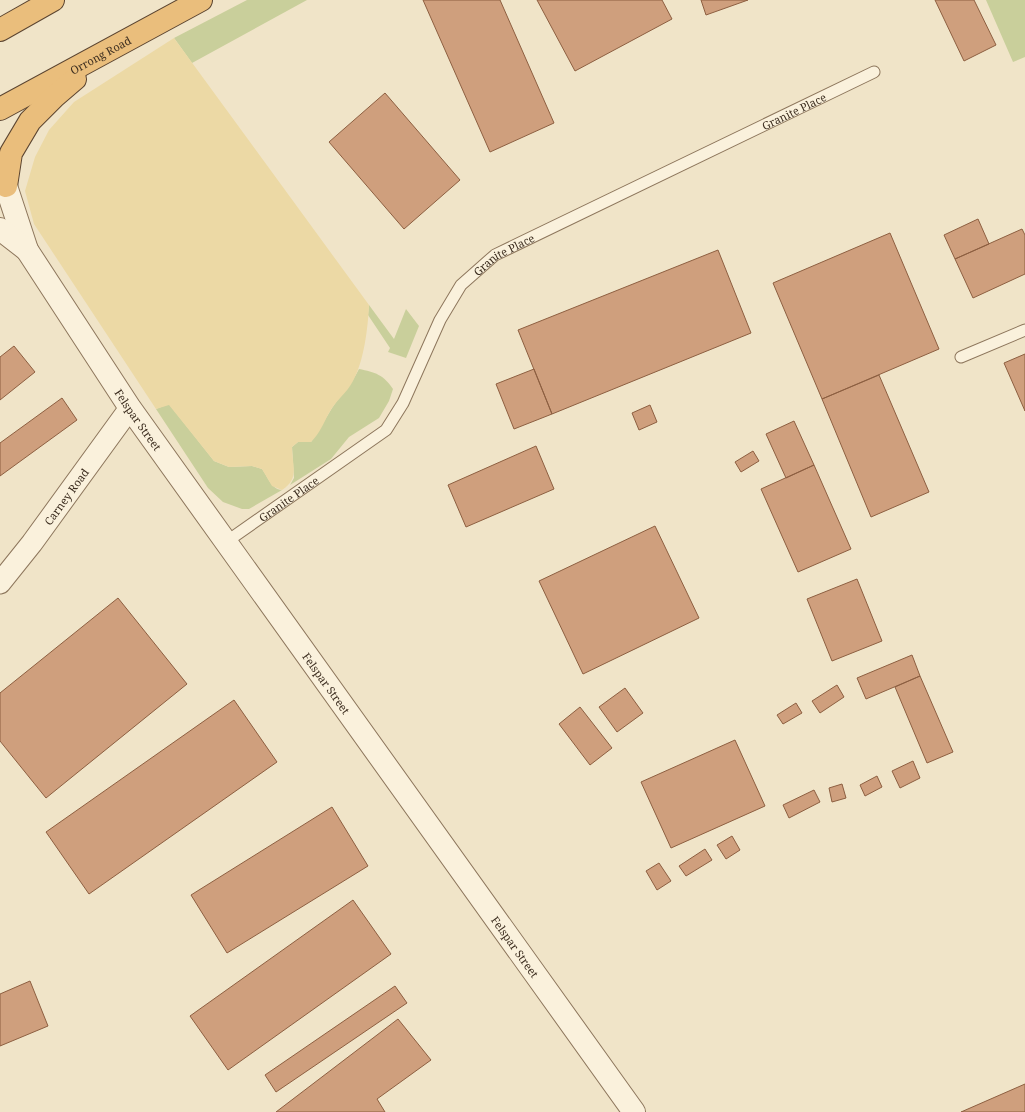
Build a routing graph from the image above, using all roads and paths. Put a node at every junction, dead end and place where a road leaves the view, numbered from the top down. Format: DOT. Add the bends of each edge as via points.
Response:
graph roads {
  1 [pos="54,0"];
  2 [pos="201,0"];
  3 [pos="0,30"];
  4 [pos="111,48"];
  5 [pos="874,72"];
  6 [pos="0,109"];
  7 [pos="3,182"];
  8 [pos="0,229"];
  9 [pos="28,250"];
  10 [pos="1025,330"];
  11 [pos="961,357"];
  12 [pos="130,408"];
  13 [pos="226,542"];
  14 [pos="0,583"];
  15 [pos="634,1112"];
  1 -- 3 [label="highway"];
  2 -- 4 [label="highway, Orrong Road"];
  4 -- 6 [label="highway, Orrong Road"];
  4 -- 7 [label="highway" via="30,121 11,153"];
  5 -- 13 [label="lane, Granite Place" via="495,255 461,285 440,320 403,403 386,430"];
  7 -- 9 [label="street, Felspar Street"];
  8 -- 9 [label="street, Felspar Street"];
  9 -- 12 [label="street, Felspar Street"];
  10 -- 11 [label="lane"];
  12 -- 13 [label="street, Felspar Street"];
  12 -- 14 [label="street, Carney Road"];
  13 -- 15 [label="street, Felspar Street"];
}
